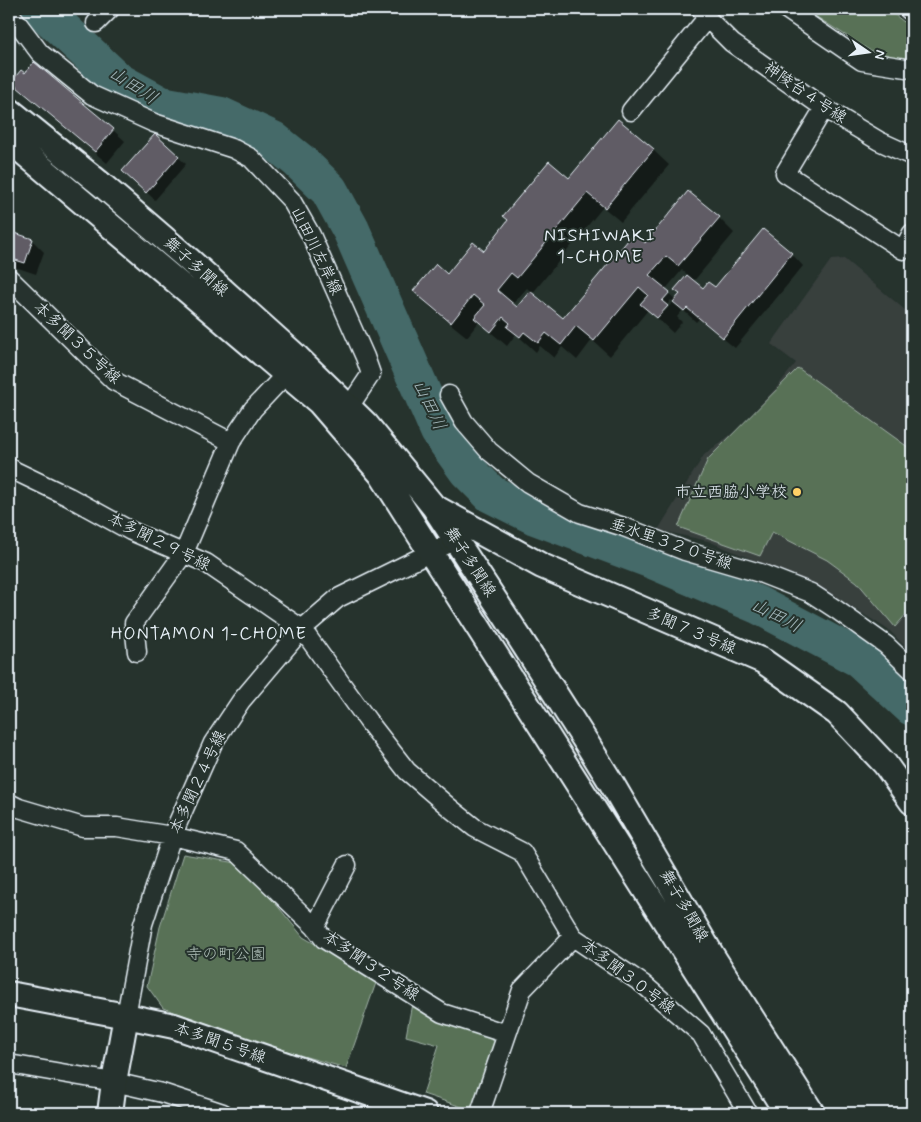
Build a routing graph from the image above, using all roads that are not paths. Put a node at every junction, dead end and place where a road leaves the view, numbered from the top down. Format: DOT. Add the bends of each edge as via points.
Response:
graph roads {
  1 [pos="110,9"];
  2 [pos="786,9"];
  3 [pos="908,9"];
  4 [pos="9,12"];
  5 [pos="912,12"];
  6 [pos="704,13"];
  7 [pos="96,23"];
  8 [pos="912,69"];
  9 [pos="824,108"];
  10 [pos="9,110"];
  11 [pos="631,111"];
  12 [pos="9,140"];
  13 [pos="912,156"];
  14 [pos="912,233"];
  15 [pos="9,278"];
  16 [pos="292,366"];
  17 [pos="449,395"];
  18 [pos="342,414"];
  19 [pos="231,442"];
  20 [pos="9,467"];
  21 [pos="434,507"];
  22 [pos="456,540"];
  23 [pos="184,553"];
  24 [pos="431,553"];
  25 [pos="302,629"];
  26 [pos="137,652"];
  27 [pos="912,670"];
  28 [pos="9,802"];
  29 [pos="912,802"];
  30 [pos="172,836"];
  31 [pos="347,865"];
  32 [pos="315,927"];
  33 [pos="573,937"];
  34 [pos="9,994"];
  35 [pos="126,1016"];
  36 [pos="507,1034"];
  37 [pos="9,1064"];
  38 [pos="114,1082"];
  39 [pos="110,1113"];
  40 [pos="223,1113"];
  41 [pos="424,1113"];
  42 [pos="480,1113"];
  43 [pos="748,1113"];
  44 [pos="787,1113"];
  45 [pos="812,1113"];
  1 -- 7 [label="street"];
  2 -- 8 [label="street" via="862,61"];
  3 -- 5 [label="street"];
  4 -- 18 [label="street, 山田川左岸線" via="40,53 92,95 154,123 234,149 251,158 291,200 315,244 371,374"];
  6 -- 9 [label="street, 神陵台４号線" via="732,43"];
  6 -- 11 [label="street, 神陵台４号線"];
  9 -- 13 [label="street, 神陵台４号線" via="879,142"];
  9 -- 14 [label="street" via="785,173 903,250"];
  10 -- 16 [label="street, 舞子多聞線" via="188,259"];
  12 -- 16 [label="street, 舞子多聞線"];
  15 -- 19 [label="street, 本多聞３５号線" via="114,381"];
  16 -- 18 [label="street, 舞子多聞線"];
  16 -- 19 [label="street" via="253,409"];
  17 -- 27 [label="street, 垂水里３２０号線" via="464,422 489,451 528,482 580,513 811,593 886,645"];
  18 -- 21 [label="street, 舞子多聞線" via="366,424"];
  18 -- 24 [label="street, 舞子多聞線"];
  19 -- 23 [label="street"];
  20 -- 23 [label="street, 本多聞２９号線" via="131,530"];
  21 -- 22 [label="street, 舞子多聞線"];
  21 -- 29 [label="street, 多聞７３号線" via="542,566 762,661 837,712 885,764"];
  22 -- 24 [label="street, 本多聞２４号線"];
  22 -- 45 [label="street, 舞子多聞線" via="612,784 714,957"];
  23 -- 25 [label="street, 本多聞２９号線" via="206,563"];
  23 -- 26 [label="street" via="134,624"];
  24 -- 25 [label="street, 本多聞２４号線" via="338,598"];
  24 -- 44 [label="street, 舞子多聞線"];
  25 -- 30 [label="street, 本多聞２４号線" via="241,701 213,743"];
  25 -- 33 [label="street, 本多聞３０号線" via="407,770 475,828 522,852"];
  28 -- 30 [label="street, 本多聞３２号線" via="83,827 117,827"];
  30 -- 32 [label="street, 本多聞３２号線" via="236,850"];
  30 -- 35 [label="street, 本多聞２４号線" via="143,924"];
  31 -- 32 [label="street"];
  32 -- 36 [label="street, 本多聞３２号線" via="324,939 442,1013"];
  33 -- 36 [label="street" via="522,990"];
  33 -- 43 [label="street, 本多聞３０号線" via="643,984 701,1034"];
  34 -- 35 [label="street, 本多聞５号線"];
  35 -- 38 [label="street"];
  35 -- 41 [label="street, 本多聞５号線" via="174,1026"];
  36 -- 42 [label="street"];
  37 -- 38 [label="street"];
  38 -- 39 [label="street"];
  38 -- 40 [label="street" via="162,1093"];
}
